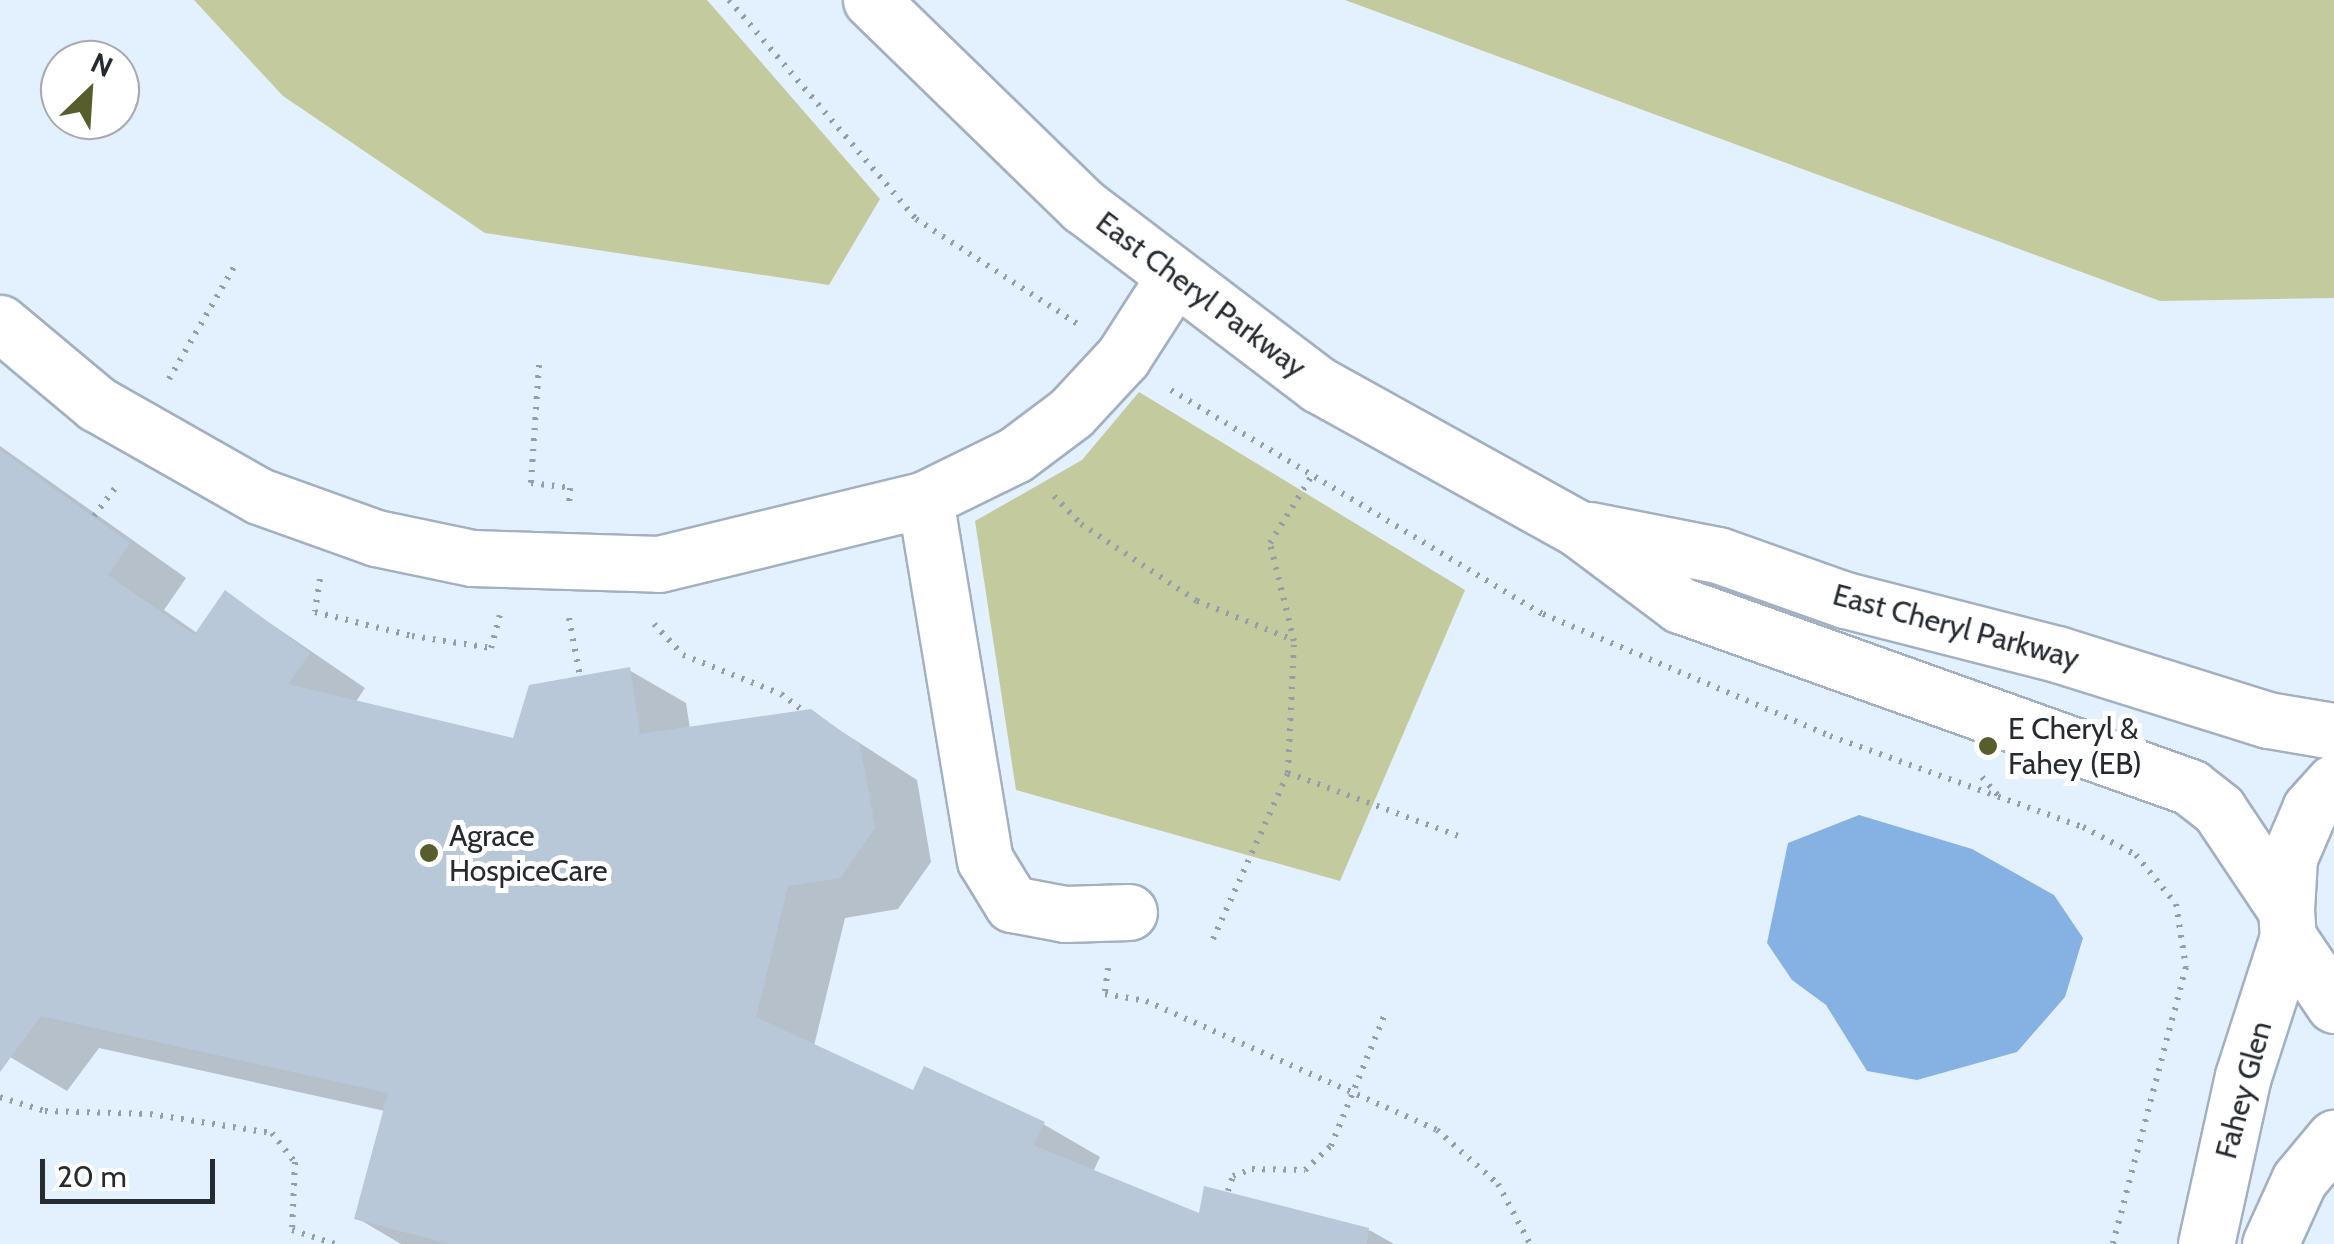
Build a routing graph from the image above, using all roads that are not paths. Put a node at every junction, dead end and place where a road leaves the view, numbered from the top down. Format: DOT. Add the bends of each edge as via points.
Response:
graph roads {
  1 [pos="872,0"];
  2 [pos="1173,279"];
  3 [pos="0,323"];
  4 [pos="925,499"];
  5 [pos="1577,528"];
  6 [pos="2334,731"];
  7 [pos="2334,782"];
  8 [pos="1121,912"];
  9 [pos="2287,924"];
  10 [pos="2334,1004"];
  11 [pos="2334,1138"];
  12 [pos="2206,1244"];
  13 [pos="2270,1244"];
  1 -- 2 [label="street, East Cheryl Parkway" via="1083,206"];
  2 -- 4 [label="street" via="1123,357 1071,412 1015,455"];
  2 -- 5 [label="street, East Cheryl Parkway" via="1319,385"];
  3 -- 4 [label="street" via="97,404 259,496 376,538 472,558 658,564"];
  4 -- 8 [label="street" via="985,860 1012,904 1065,914"];
  5 -- 6 [label="street, East Cheryl Parkway" via="1718,554 1844,600 2057,654 2268,720"];
  5 -- 9 [label="street, East Cheryl Parkway" via="1680,605 2190,787 2219,810"];
  7 -- 9 [label="street, Fahey Glen" via="2310,809 2289,858"];
  9 -- 10 [label="street, East Cheryl Parkway"];
  9 -- 12 [label="street, Fahey Glen" via="2243,1076"];
  11 -- 13 [label="street" via="2299,1180"];
}
